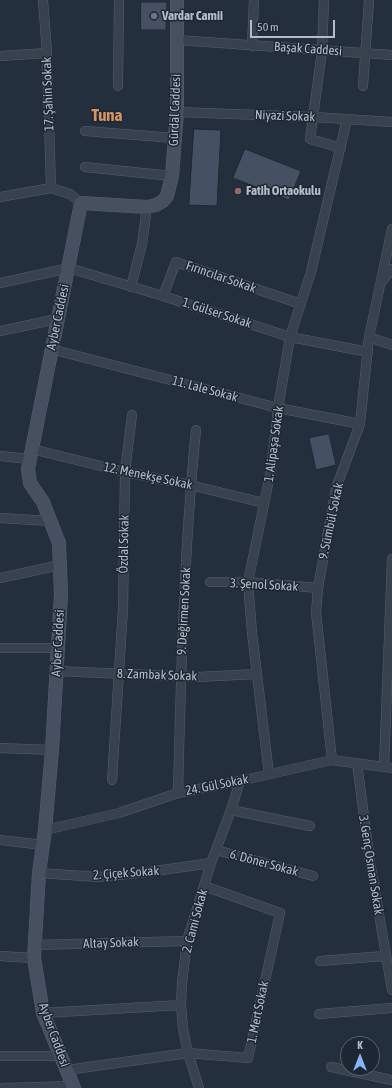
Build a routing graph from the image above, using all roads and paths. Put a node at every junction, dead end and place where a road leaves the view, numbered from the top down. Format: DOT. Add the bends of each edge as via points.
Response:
graph roads {
  1 [pos="43,0"];
  2 [pos="119,0"];
  3 [pos="177,0"];
  4 [pos="254,0"];
  5 [pos="324,0"];
  6 [pos="369,0"];
  7 [pos="177,40"];
  8 [pos="252,46"];
  9 [pos="322,51"];
  10 [pos="47,53"];
  11 [pos="365,53"];
  12 [pos="392,55"];
  13 [pos="0,56"];
  14 [pos="118,86"];
  15 [pos="364,86"];
  16 [pos="177,112"];
  17 [pos="314,117"];
  18 [pos="347,119"];
  19 [pos="392,122"];
  20 [pos="85,131"];
  21 [pos="175,138"];
  22 [pos="341,148"];
  23 [pos="85,167"];
  24 [pos="172,176"];
  25 [pos="51,188"];
  26 [pos="0,198"];
  27 [pos="81,203"];
  28 [pos="147,207"];
  29 [pos="392,229"];
  30 [pos="69,268"];
  31 [pos="392,270"];
  32 [pos="0,283"];
  33 [pos="379,285"];
  34 [pos="131,287"];
  35 [pos="163,296"];
  36 [pos="301,304"];
  37 [pos="57,319"];
  38 [pos="2,330"];
  39 [pos="290,337"];
  40 [pos="369,337"];
  41 [pos="0,340"];
  42 [pos="392,345"];
  43 [pos="51,349"];
  44 [pos="368,352"];
  45 [pos="278,408"];
  46 [pos="132,415"];
  47 [pos="360,424"];
  48 [pos="196,430"];
  49 [pos="31,454"];
  50 [pos="0,456"];
  51 [pos="125,472"];
  52 [pos="190,485"];
  53 [pos="264,503"];
  54 [pos="0,518"];
  55 [pos="51,521"];
  56 [pos="392,559"];
  57 [pos="60,565"];
  58 [pos="0,578"];
  59 [pos="210,582"];
  60 [pos="248,582"];
  61 [pos="318,588"];
  62 [pos="0,648"];
  63 [pos="58,648"];
  64 [pos="56,671"];
  65 [pos="119,674"];
  66 [pos="257,674"];
  67 [pos="181,676"];
  68 [pos="0,748"];
  69 [pos="52,750"];
  70 [pos="332,760"];
  71 [pos="357,763"];
  72 [pos="388,767"];
  73 [pos="269,774"];
  74 [pos="112,780"];
  75 [pos="240,781"];
  76 [pos="178,793"];
  77 [pos="231,810"];
  78 [pos="310,826"];
  79 [pos="45,830"];
  80 [pos="0,840"];
  81 [pos="43,845"];
  82 [pos="216,850"];
  83 [pos="211,863"];
  84 [pos="39,873"];
  85 [pos="313,876"];
  86 [pos="204,886"];
  87 [pos="188,941"];
  88 [pos="34,951"];
  89 [pos="0,956"];
  90 [pos="385,956"];
  91 [pos="320,961"];
  92 [pos="392,990"];
  93 [pos="181,1005"];
  94 [pos="392,1008"];
  95 [pos="43,1013"];
  96 [pos="319,1014"];
  97 [pos="188,1053"];
  98 [pos="0,1056"];
  99 [pos="61,1056"];
  100 [pos="331,1067"];
  101 [pos="67,1070"];
  102 [pos="392,1080"];
  103 [pos="199,1086"];
  104 [pos="73,1087"];
  105 [pos="3,1088"];
  106 [pos="208,1088"];
  1 -- 10 [label="street, 17. Şahin Sokak"];
  2 -- 14 [label="street"];
  3 -- 7 [label="main road, Gürdal Caddesi"];
  4 -- 8 [label="street"];
  5 -- 9 [label="street"];
  6 -- 11 [label="street"];
  7 -- 8 [label="street, Başak Caddesi"];
  7 -- 16 [label="main road, Gürdal Caddesi"];
  8 -- 9 [label="street, Başak Caddesi"];
  9 -- 11 [label="street, Başak Caddesi"];
  9 -- 17 [label="street"];
  10 -- 13 [label="street"];
  10 -- 25 [label="street, 17. Şahin Sokak"];
  11 -- 12 [label="street, Başak Caddesi"];
  11 -- 15 [label="street"];
  16 -- 17 [label="street, Niyazi Sokak"];
  16 -- 21 [label="main road, Gürdal Caddesi"];
  17 -- 18 [label="street, Niyazi Sokak"];
  17 -- 22 [label="street" via="310,139"];
  18 -- 19 [label="street, Niyazi Sokak"];
  18 -- 22 [label="street, 1. Alipaşa Sokak"];
  20 -- 21 [label="street"];
  21 -- 24 [label="main road, Gürdal Caddesi"];
  22 -- 36 [label="street, 1. Alipaşa Sokak"];
  23 -- 24 [label="street"];
  24 -- 28 [label="main road, Gürdal Caddesi" via="167,196"];
  25 -- 26 [label="street"];
  25 -- 27 [label="street" via="70,194"];
  27 -- 28 [label="main road, Gürdal Caddesi"];
  27 -- 30 [label="main road, Ayber Caddesi"];
  28 -- 34 [label="street" via="142,244"];
  29 -- 33 [label="street, 9. Sümbül Sokak"];
  30 -- 32 [label="street"];
  30 -- 34 [label="street, 1. Gülser Sokak"];
  30 -- 37 [label="main road, Ayber Caddesi"];
  31 -- 33 [label="street"];
  33 -- 40 [label="street, 9. Sümbül Sokak"];
  34 -- 35 [label="street, 1. Gülser Sokak"];
  35 -- 36 [label="street, Fırıncılar Sokak" via="176,262"];
  35 -- 39 [label="street, 1. Gülser Sokak"];
  36 -- 39 [label="street, 1. Alipaşa Sokak"];
  37 -- 38 [label="street"];
  37 -- 43 [label="main road, Ayber Caddesi"];
  38 -- 41 [label="street"];
  39 -- 44 [label="street, 1. Gülser Sokak"];
  39 -- 45 [label="street, 1. Alipaşa Sokak"];
  40 -- 42 [label="street"];
  40 -- 44 [label="street, 9. Sümbül Sokak"];
  43 -- 45 [label="street, 11. Lale Sokak"];
  43 -- 49 [label="main road, Ayber Caddesi"];
  44 -- 47 [label="street, 9. Sümbül Sokak"];
  45 -- 47 [label="street, 11. Lale Sokak"];
  45 -- 53 [label="street, 1. Alipaşa Sokak" via="271,470"];
  46 -- 51 [label="street, Özdal Sokak"];
  47 -- 61 [label="street, 9. Sümbül Sokak" via="336,488"];
  48 -- 52 [label="street, 9. Değirmen Sokak"];
  49 -- 50 [label="street, 12. Menekşe Sokak"];
  49 -- 51 [label="street, 12. Menekşe Sokak"];
  49 -- 55 [label="main road, Ayber Caddesi" via="28,469 30,483 43,502"];
  51 -- 52 [label="street, 12. Menekşe Sokak"];
  51 -- 65 [label="street, Özdal Sokak" via="123,608"];
  52 -- 53 [label="street, 12. Menekşe Sokak"];
  52 -- 67 [label="street, 9. Değirmen Sokak"];
  53 -- 60 [label="street, 1. Alipaşa Sokak"];
  54 -- 55 [label="street"];
  55 -- 57 [label="main road, Ayber Caddesi" via="59,543"];
  56 -- 72 [label="street"];
  57 -- 58 [label="street"];
  57 -- 63 [label="main road, Ayber Caddesi"];
  59 -- 60 [label="street, 3. Şenol Sokak"];
  60 -- 61 [label="street, 3. Şenol Sokak"];
  60 -- 66 [label="street, 1. Alipaşa Sokak"];
  61 -- 70 [label="street, 9. Sümbül Sokak" via="316,612"];
  62 -- 63 [label="street"];
  63 -- 64 [label="main road, Ayber Caddesi"];
  64 -- 65 [label="street, 8. Zambak Sokak"];
  64 -- 69 [label="main road, Ayber Caddesi"];
  65 -- 67 [label="street, 8. Zambak Sokak"];
  65 -- 74 [label="street, Özdal Sokak"];
  66 -- 67 [label="street, 8. Zambak Sokak"];
  66 -- 73 [label="street, 1. Alipaşa Sokak"];
  67 -- 76 [label="street, 9. Değirmen Sokak"];
  68 -- 69 [label="street"];
  69 -- 79 [label="main road, Ayber Caddesi"];
  70 -- 71 [label="street, 24. Gül Sokak"];
  70 -- 73 [label="street, 24. Gül Sokak"];
  71 -- 72 [label="street, 24. Gül Sokak"];
  71 -- 90 [label="street, 3. Genç Osman Sokak"];
  73 -- 75 [label="street, 24. Gül Sokak"];
  75 -- 76 [label="street, 24. Gül Sokak"];
  75 -- 77 [label="street, 2. Cami Sokak"];
  76 -- 79 [label="street, 24. Gül Sokak" via="119,813"];
  77 -- 78 [label="street"];
  77 -- 82 [label="street, 2. Cami Sokak"];
  79 -- 81 [label="main road, Ayber Caddesi"];
  80 -- 81 [label="street"];
  81 -- 84 [label="main road, Ayber Caddesi"];
  82 -- 83 [label="street, 2. Cami Sokak"];
  82 -- 85 [label="street, 6. Döner Sokak"];
  83 -- 84 [label="street, 2. Çiçek Sokak" via="99,877"];
  83 -- 86 [label="street, 2. Cami Sokak"];
  84 -- 88 [label="main road, Ayber Caddesi"];
  86 -- 87 [label="street, 2. Cami Sokak"];
  86 -- 97 [label="street, 1. Mert Sokak" via="280,913 248,1058"];
  87 -- 88 [label="street, Altay Sokak"];
  87 -- 93 [label="street, 2. Cami Sokak"];
  88 -- 89 [label="street, Altay Sokak"];
  88 -- 95 [label="main road, Ayber Caddesi"];
  90 -- 91 [label="street"];
  90 -- 92 [label="street, 3. Genç Osman Sokak"];
  93 -- 95 [label="street"];
  93 -- 97 [label="street, 2. Cami Sokak"];
  94 -- 96 [label="street"];
  95 -- 99 [label="main road, Ayber Caddesi"];
  97 -- 101 [label="street, 1. Mert Sokak"];
  97 -- 103 [label="street, 2. Cami Sokak"];
  98 -- 99 [label="street"];
  99 -- 101 [label="main road, Ayber Caddesi"];
  100 -- 102 [label="street"];
  101 -- 104 [label="main road, Ayber Caddesi"];
  103 -- 106 [label="street"];
  104 -- 105 [label="street"];
}
